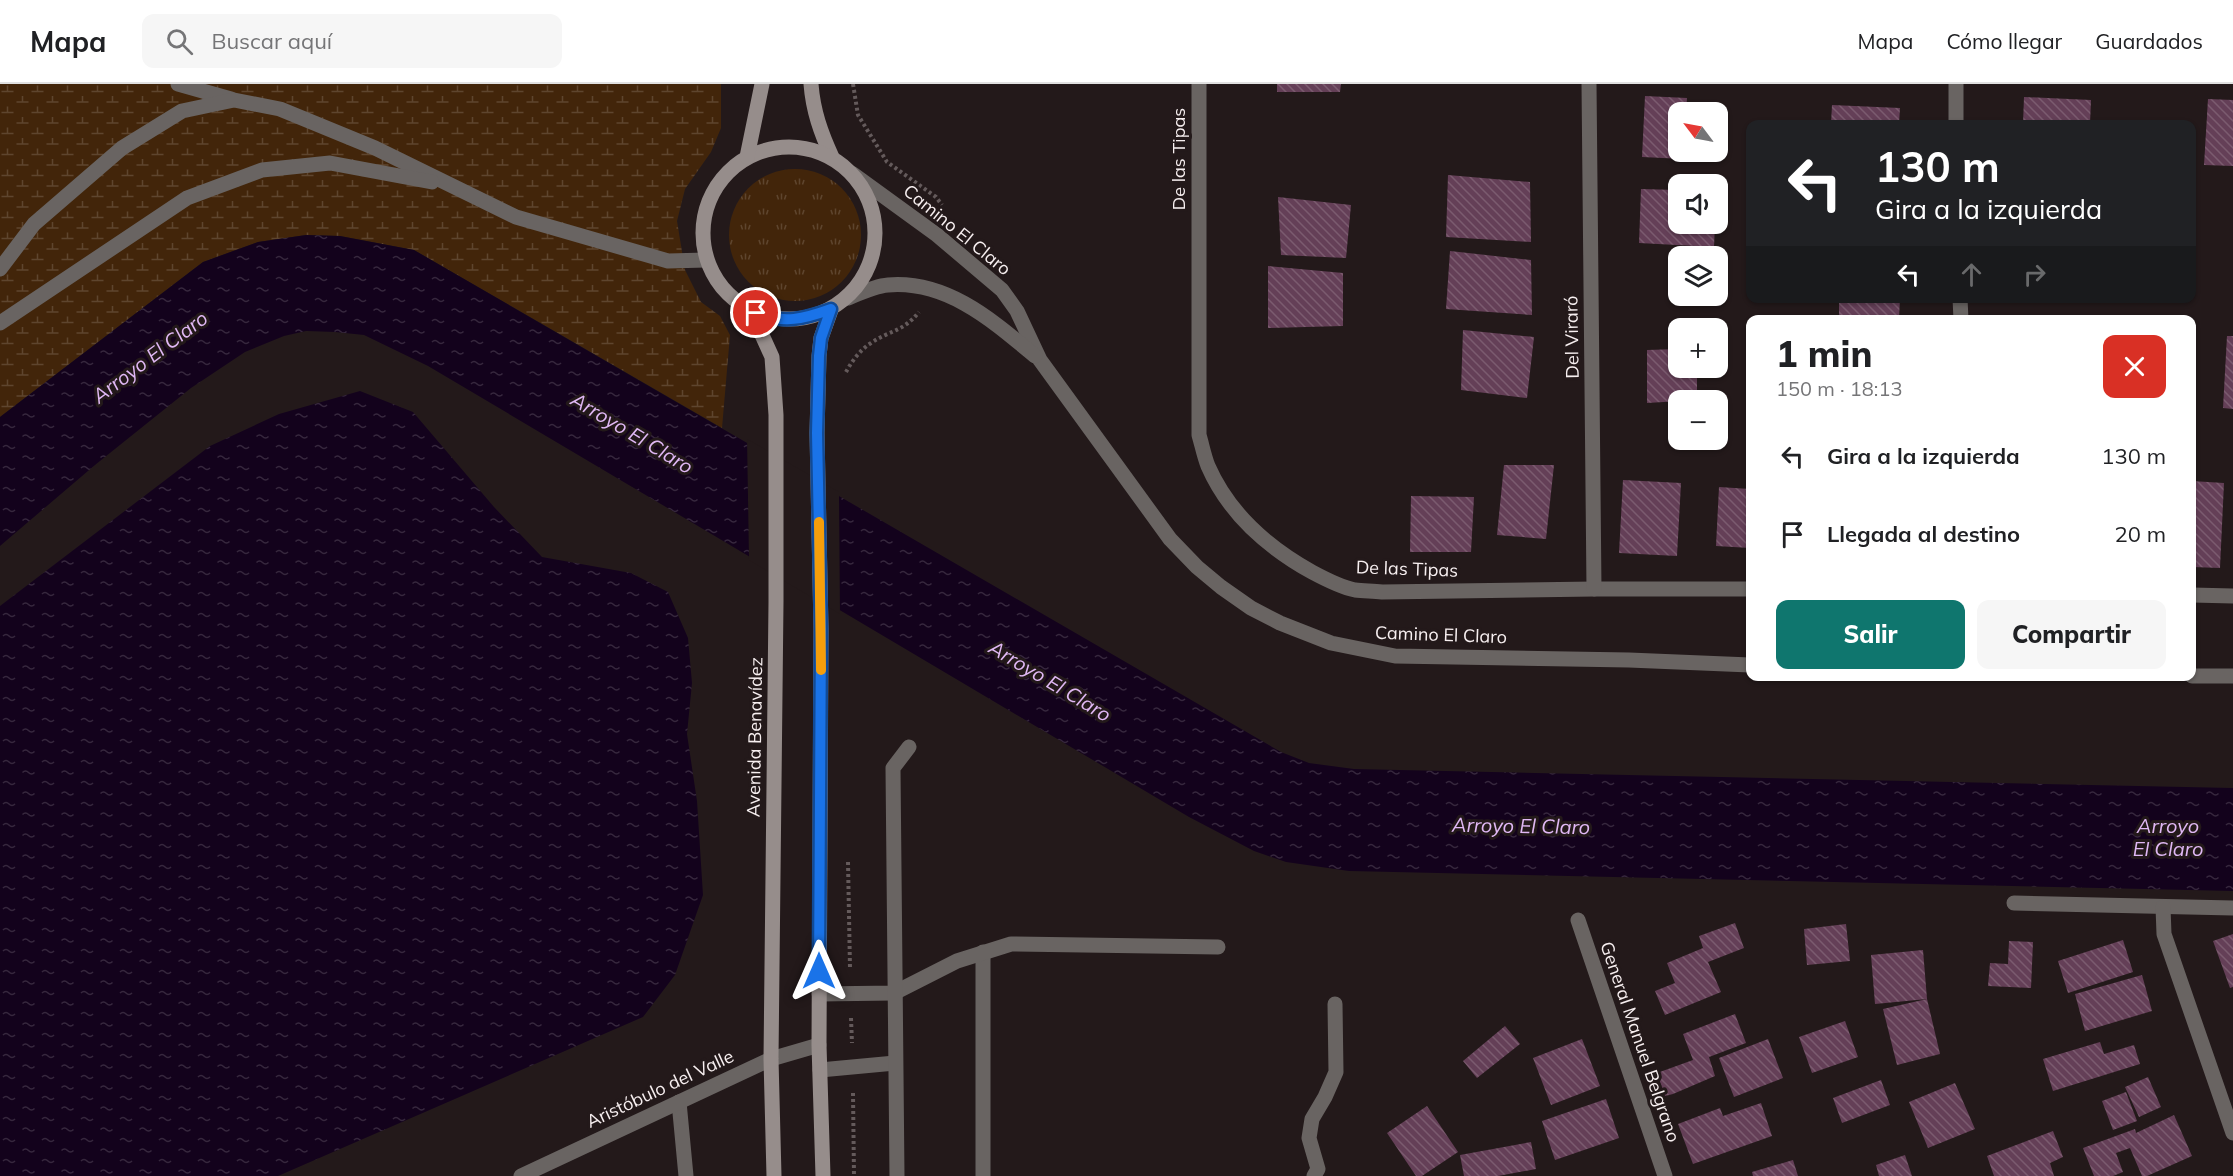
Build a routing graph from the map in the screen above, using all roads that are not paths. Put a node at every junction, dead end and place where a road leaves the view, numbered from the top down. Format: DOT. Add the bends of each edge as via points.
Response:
graph roads {
  1 [pos="178,84"];
  2 [pos="762,84"];
  3 [pos="811,84"];
  4 [pos="1199,84"];
  5 [pos="1589,84"];
  6 [pos="1956,84"];
  7 [pos="234,99"];
  8 [pos="1956,120"];
  9 [pos="747,157"];
  10 [pos="832,157"];
  11 [pos="853,174"];
  12 [pos="451,185"];
  13 [pos="706,260"];
  14 [pos="0,269"];
  15 [pos="848,298"];
  16 [pos="742,307"];
  17 [pos="831,309"];
  18 [pos="0,323"];
  19 [pos="1040,360"];
  20 [pos="1594,589"];
  21 [pos="1746,589"];
  22 [pos="2196,595"];
  23 [pos="2233,596"];
  24 [pos="1746,665"];
  25 [pos="2196,676"];
  26 [pos="2233,676"];
  27 [pos="909,747"];
  28 [pos="2014,903"];
  29 [pos="2163,907"];
  30 [pos="2233,908"];
  31 [pos="1578,920"];
  32 [pos="1218,947"];
  33 [pos="983,952"];
  34 [pos="894,993"];
  35 [pos="819,994"];
  36 [pos="1335,1004"];
  37 [pos="819,1045"];
  38 [pos="771,1059"];
  39 [pos="895,1063"];
  40 [pos="820,1070"];
  41 [pos="679,1102"];
  42 [pos="2233,1133"];
  43 [pos="521,1176"];
  44 [pos="686,1176"];
  45 [pos="774,1176"];
  46 [pos="823,1176"];
  47 [pos="897,1176"];
  48 [pos="983,1176"];
  49 [pos="1314,1176"];
  50 [pos="1665,1176"];
  1 -- 7 [label="street"];
  2 -- 9 [label="main road"];
  3 -- 10 [label="main road" via="819,127"];
  4 -- 20 [label="street, De las Tipas" via="1199,435 1208,465 1241,518 1265,542 1295,562 1353,589"];
  5 -- 20 [label="street, Del Viraró"];
  6 -- 8 [label="street"];
  7 -- 12 [label="street" via="280,109"];
  7 -- 14 [label="street" via="182,111 122,148 34,224"];
  9 -- 10 [label="main road" via="775,148 804,147"];
  9 -- 13 [label="main road" via="724,176 709,202 703,231"];
  10 -- 11 [label="main road"];
  11 -- 15 [label="main road" via="868,196 876,223 875,250 865,276"];
  11 -- 19 [label="street, Camino El Claro" via="937,235 1002,290 1017,311"];
  12 -- 13 [label="street" via="516,217 668,261"];
  12 -- 18 [label="street" via="330,163 262,170 187,198"];
  13 -- 16 [label="main road" via="720,287"];
  15 -- 17 [label="main road"];
  15 -- 19 [label="street, Camino El Claro" via="885,285 940,292 998,325"];
  16 -- 17 [label="main road" via="771,319 802,320"];
  16 -- 38 [label="main road, Avenida Benavídez" via="772,357 776,415"];
  17 -- 35 [label="main road" via="821,338 817,433 821,629"];
  19 -- 24 [label="street, Camino El Claro" via="1170,539 1221,587 1251,608 1298,631 1358,651 1395,656"];
  20 -- 21 [label="street, De las Tipas"];
  22 -- 23 [label="street"];
  25 -- 26 [label="street"];
  27 -- 34 [label="street" via="893,768"];
  28 -- 29 [label="street"];
  29 -- 30 [label="street"];
  29 -- 42 [label="street" via="2164,934"];
  31 -- 50 [label="street, General Manuel Belgrano"];
  32 -- 33 [label="street" via="1011,944"];
  33 -- 34 [label="street"];
  33 -- 48 [label="street"];
  34 -- 35 [label="street"];
  34 -- 39 [label="street"];
  35 -- 37 [label="main road"];
  36 -- 49 [label="street" via="1336,1072 1312,1119 1309,1138 1318,1169"];
  37 -- 38 [label="street, Aristóbulo del Valle"];
  37 -- 40 [label="main road"];
  38 -- 41 [label="street, Aristóbulo del Valle"];
  38 -- 45 [label="main road, Avenida Benavídez"];
  39 -- 40 [label="street"];
  39 -- 47 [label="street"];
  40 -- 46 [label="main road"];
  41 -- 43 [label="street, Aristóbulo del Valle"];
  41 -- 44 [label="street"];
}
